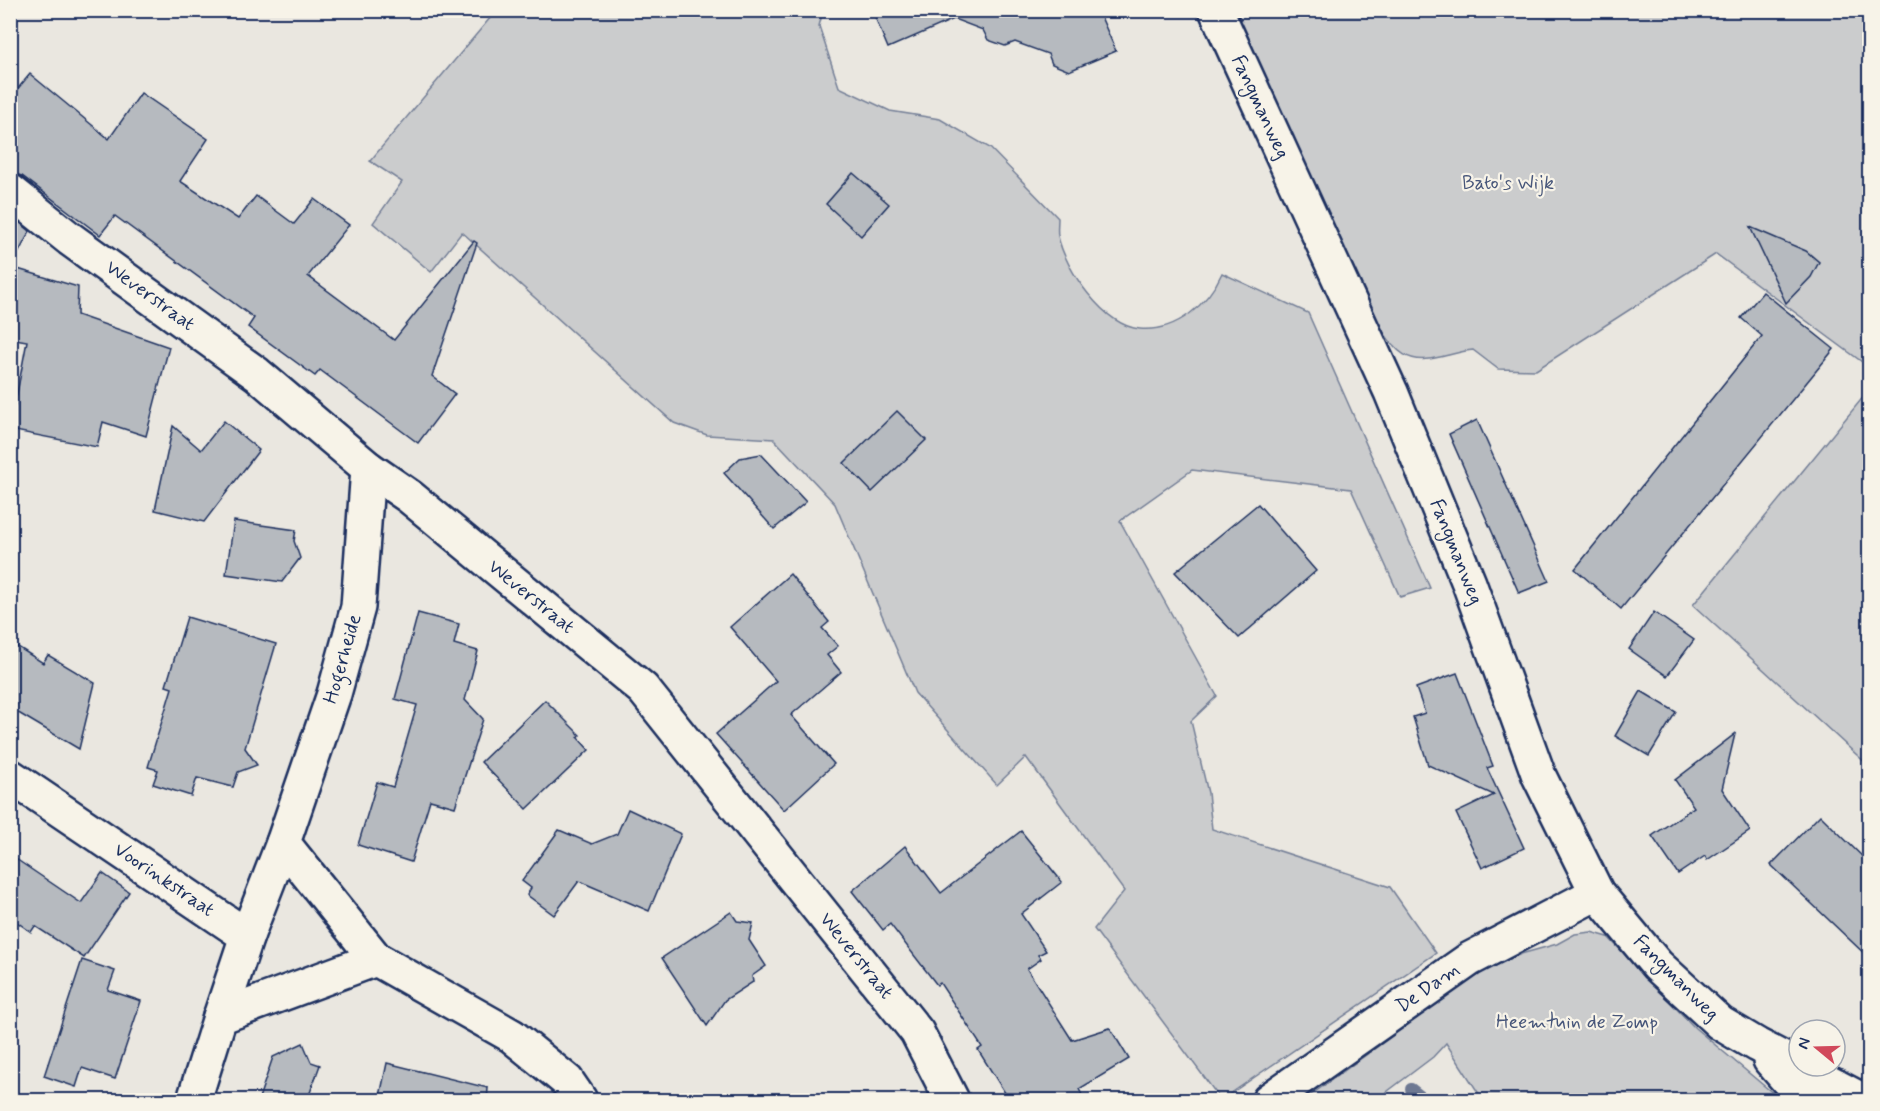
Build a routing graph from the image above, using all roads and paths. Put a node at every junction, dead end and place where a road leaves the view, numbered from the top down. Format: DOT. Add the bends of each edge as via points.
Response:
graph roads {
  1 [pos="1216,10"];
  2 [pos="10,191"];
  3 [pos="368,468"];
  4 [pos="10,776"];
  5 [pos="283,843"];
  6 [pos="1597,893"];
  7 [pos="247,936"];
  8 [pos="376,959"];
  9 [pos="220,1017"];
  10 [pos="1757,1046"];
  11 [pos="194,1101"];
  12 [pos="580,1101"];
  13 [pos="952,1101"];
  14 [pos="1269,1101"];
  15 [pos="1805,1101"];
  16 [pos="1862,1101"];
  1 -- 6 [label="street, Fangmanweg" via="1391,392 1469,583 1539,776"];
  2 -- 3 [label="street, Weverstraat" via="257,374"];
  3 -- 5 [label="street, Hogerheide" via="358,607 334,694"];
  3 -- 13 [label="street, Weverstraat" via="410,497 643,689 917,1032"];
  4 -- 7 [label="street, Voorinkstraat"];
  5 -- 7 [label="street, Hogerheide"];
  5 -- 8 [label="street"];
  6 -- 10 [label="street, Fangmanweg" via="1657,965 1720,1023"];
  6 -- 14 [label="street, De Dam" via="1470,959"];
  7 -- 9 [label="street"];
  8 -- 9 [label="street"];
  8 -- 12 [label="street" via="512,1036 567,1081"];
  9 -- 11 [label="street"];
  10 -- 15 [label="street, Fangmanweg"];
  10 -- 16 [label="street, Fangmanweg"];
}
